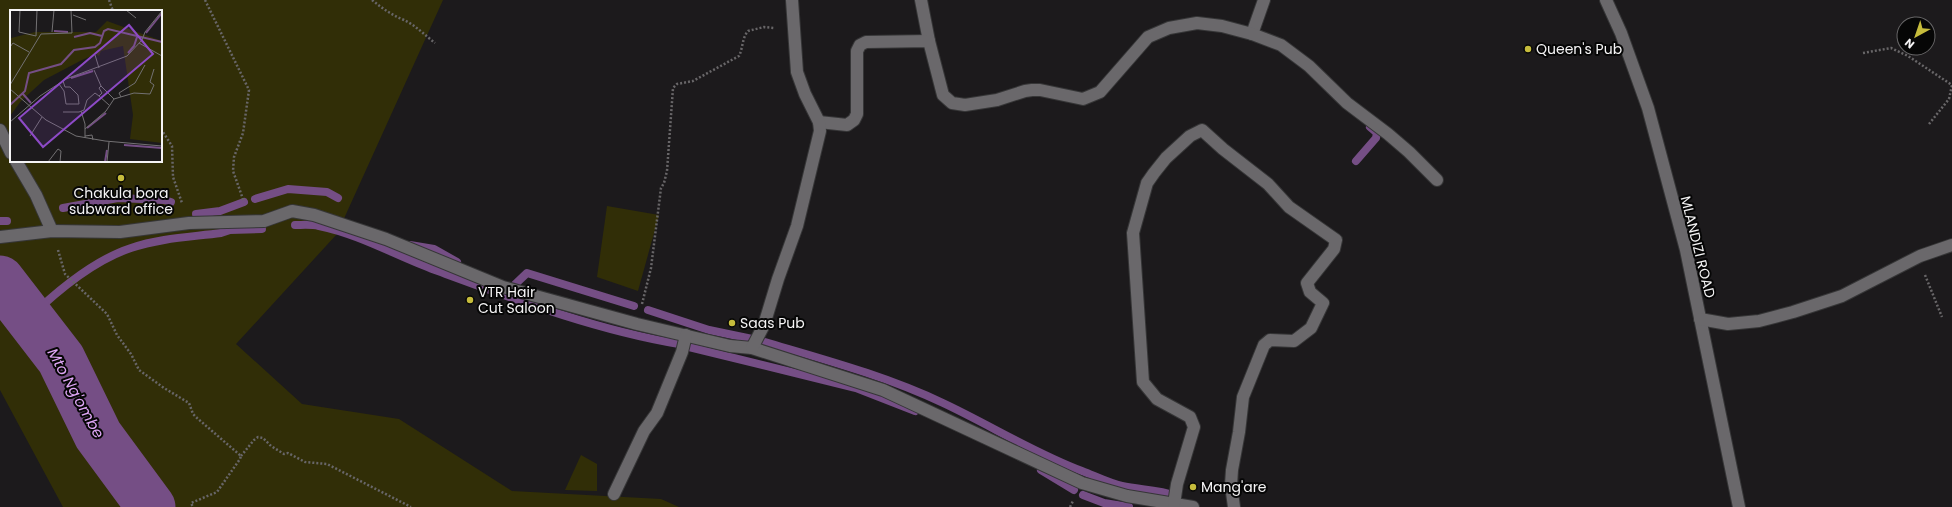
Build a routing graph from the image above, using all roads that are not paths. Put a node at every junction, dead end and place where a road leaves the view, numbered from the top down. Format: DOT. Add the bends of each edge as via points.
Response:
graph roads {
  1 [pos="792,0"];
  2 [pos="921,0"];
  3 [pos="1264,0"];
  4 [pos="1606,0"];
  5 [pos="1252,34"];
  6 [pos="929,41"];
  7 [pos="819,122"];
  8 [pos="0,130"];
  9 [pos="10,150"];
  10 [pos="17,162"];
  11 [pos="1436,180"];
  12 [pos="52,231"];
  13 [pos="0,237"];
  14 [pos="1952,245"];
  15 [pos="1700,319"];
  16 [pos="686,335"];
  17 [pos="752,348"];
  18 [pos="614,494"];
  19 [pos="1174,504"];
  20 [pos="1193,507"];
  21 [pos="1234,507"];
  22 [pos="1739,507"];
  1 -- 7 [label="street" via="797,72"];
  2 -- 6 [label="street"];
  3 -- 5 [label="street"];
  4 -- 15 [label="street, MLANDIZI ROAD" via="1621,33 1648,108 1686,250"];
  5 -- 6 [label="street" via="1197,23 1169,28 1148,37 1100,92 1083,99 1032,90 997,100 965,105 952,103 943,95"];
  5 -- 11 [label="street" via="1281,45 1309,66 1347,103 1409,152"];
  6 -- 7 [label="street" via="866,42 860,45 857,51 857,114 854,120 847,125"];
  7 -- 17 [label="street" via="820,131 797,226 764,325"];
  8 -- 9 [label="street"];
  10 -- 12 [label="street" via="36,195"];
  12 -- 13 [label="street"];
  12 -- 16 [label="street" via="120,232 189,223 264,221 292,211 314,215 386,239 503,287"];
  14 -- 15 [label="street" via="1920,256 1842,296 1793,312 1759,321 1728,324"];
  15 -- 22 [label="street, MLANDIZI ROAD"];
  16 -- 17 [label="street" via="730,346"];
  16 -- 18 [label="street" via="682,352 657,413 644,431"];
  17 -- 19 [label="street" via="883,390 1082,483 1127,496"];
  19 -- 20 [label="street"];
  19 -- 21 [label="street" via="1177,484 1194,427 1190,416 1157,399 1143,382 1133,233 1150,178 1166,158 1190,136 1202,130 1268,184 1289,207 1336,240 1334,249 1307,283 1310,292 1323,303 1310,328 1294,341 1270,340 1264,345 1242,397 1240,432 1232,470"];
}
